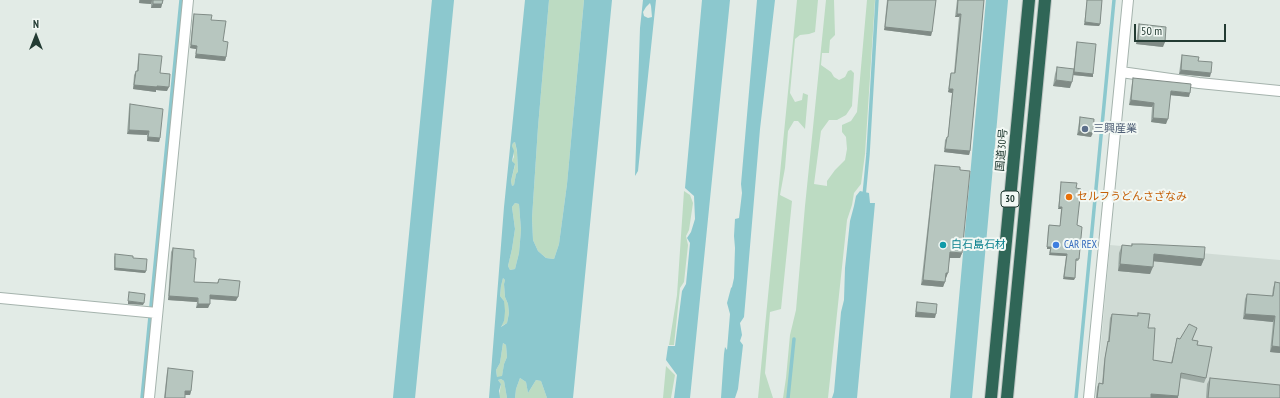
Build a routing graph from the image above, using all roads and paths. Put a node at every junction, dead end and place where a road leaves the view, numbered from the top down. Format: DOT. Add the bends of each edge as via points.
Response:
graph roads {
  1 [pos="188,0"];
  2 [pos="1029,0"];
  3 [pos="1045,0"];
  4 [pos="1128,0"];
  5 [pos="1121,72"];
  6 [pos="1280,91"];
  7 [pos="0,298"];
  8 [pos="152,313"];
  9 [pos="149,398"];
  10 [pos="991,398"];
  11 [pos="1007,398"];
  12 [pos="1089,398"];
  1 -- 8 [label="street"];
  2 -- 10 [label="highway, 国道30号 / 30"];
  3 -- 11 [label="highway, 30"];
  4 -- 5 [label="street"];
  5 -- 6 [label="street"];
  5 -- 12 [label="street"];
  7 -- 8 [label="street"];
  8 -- 9 [label="street"];
}
